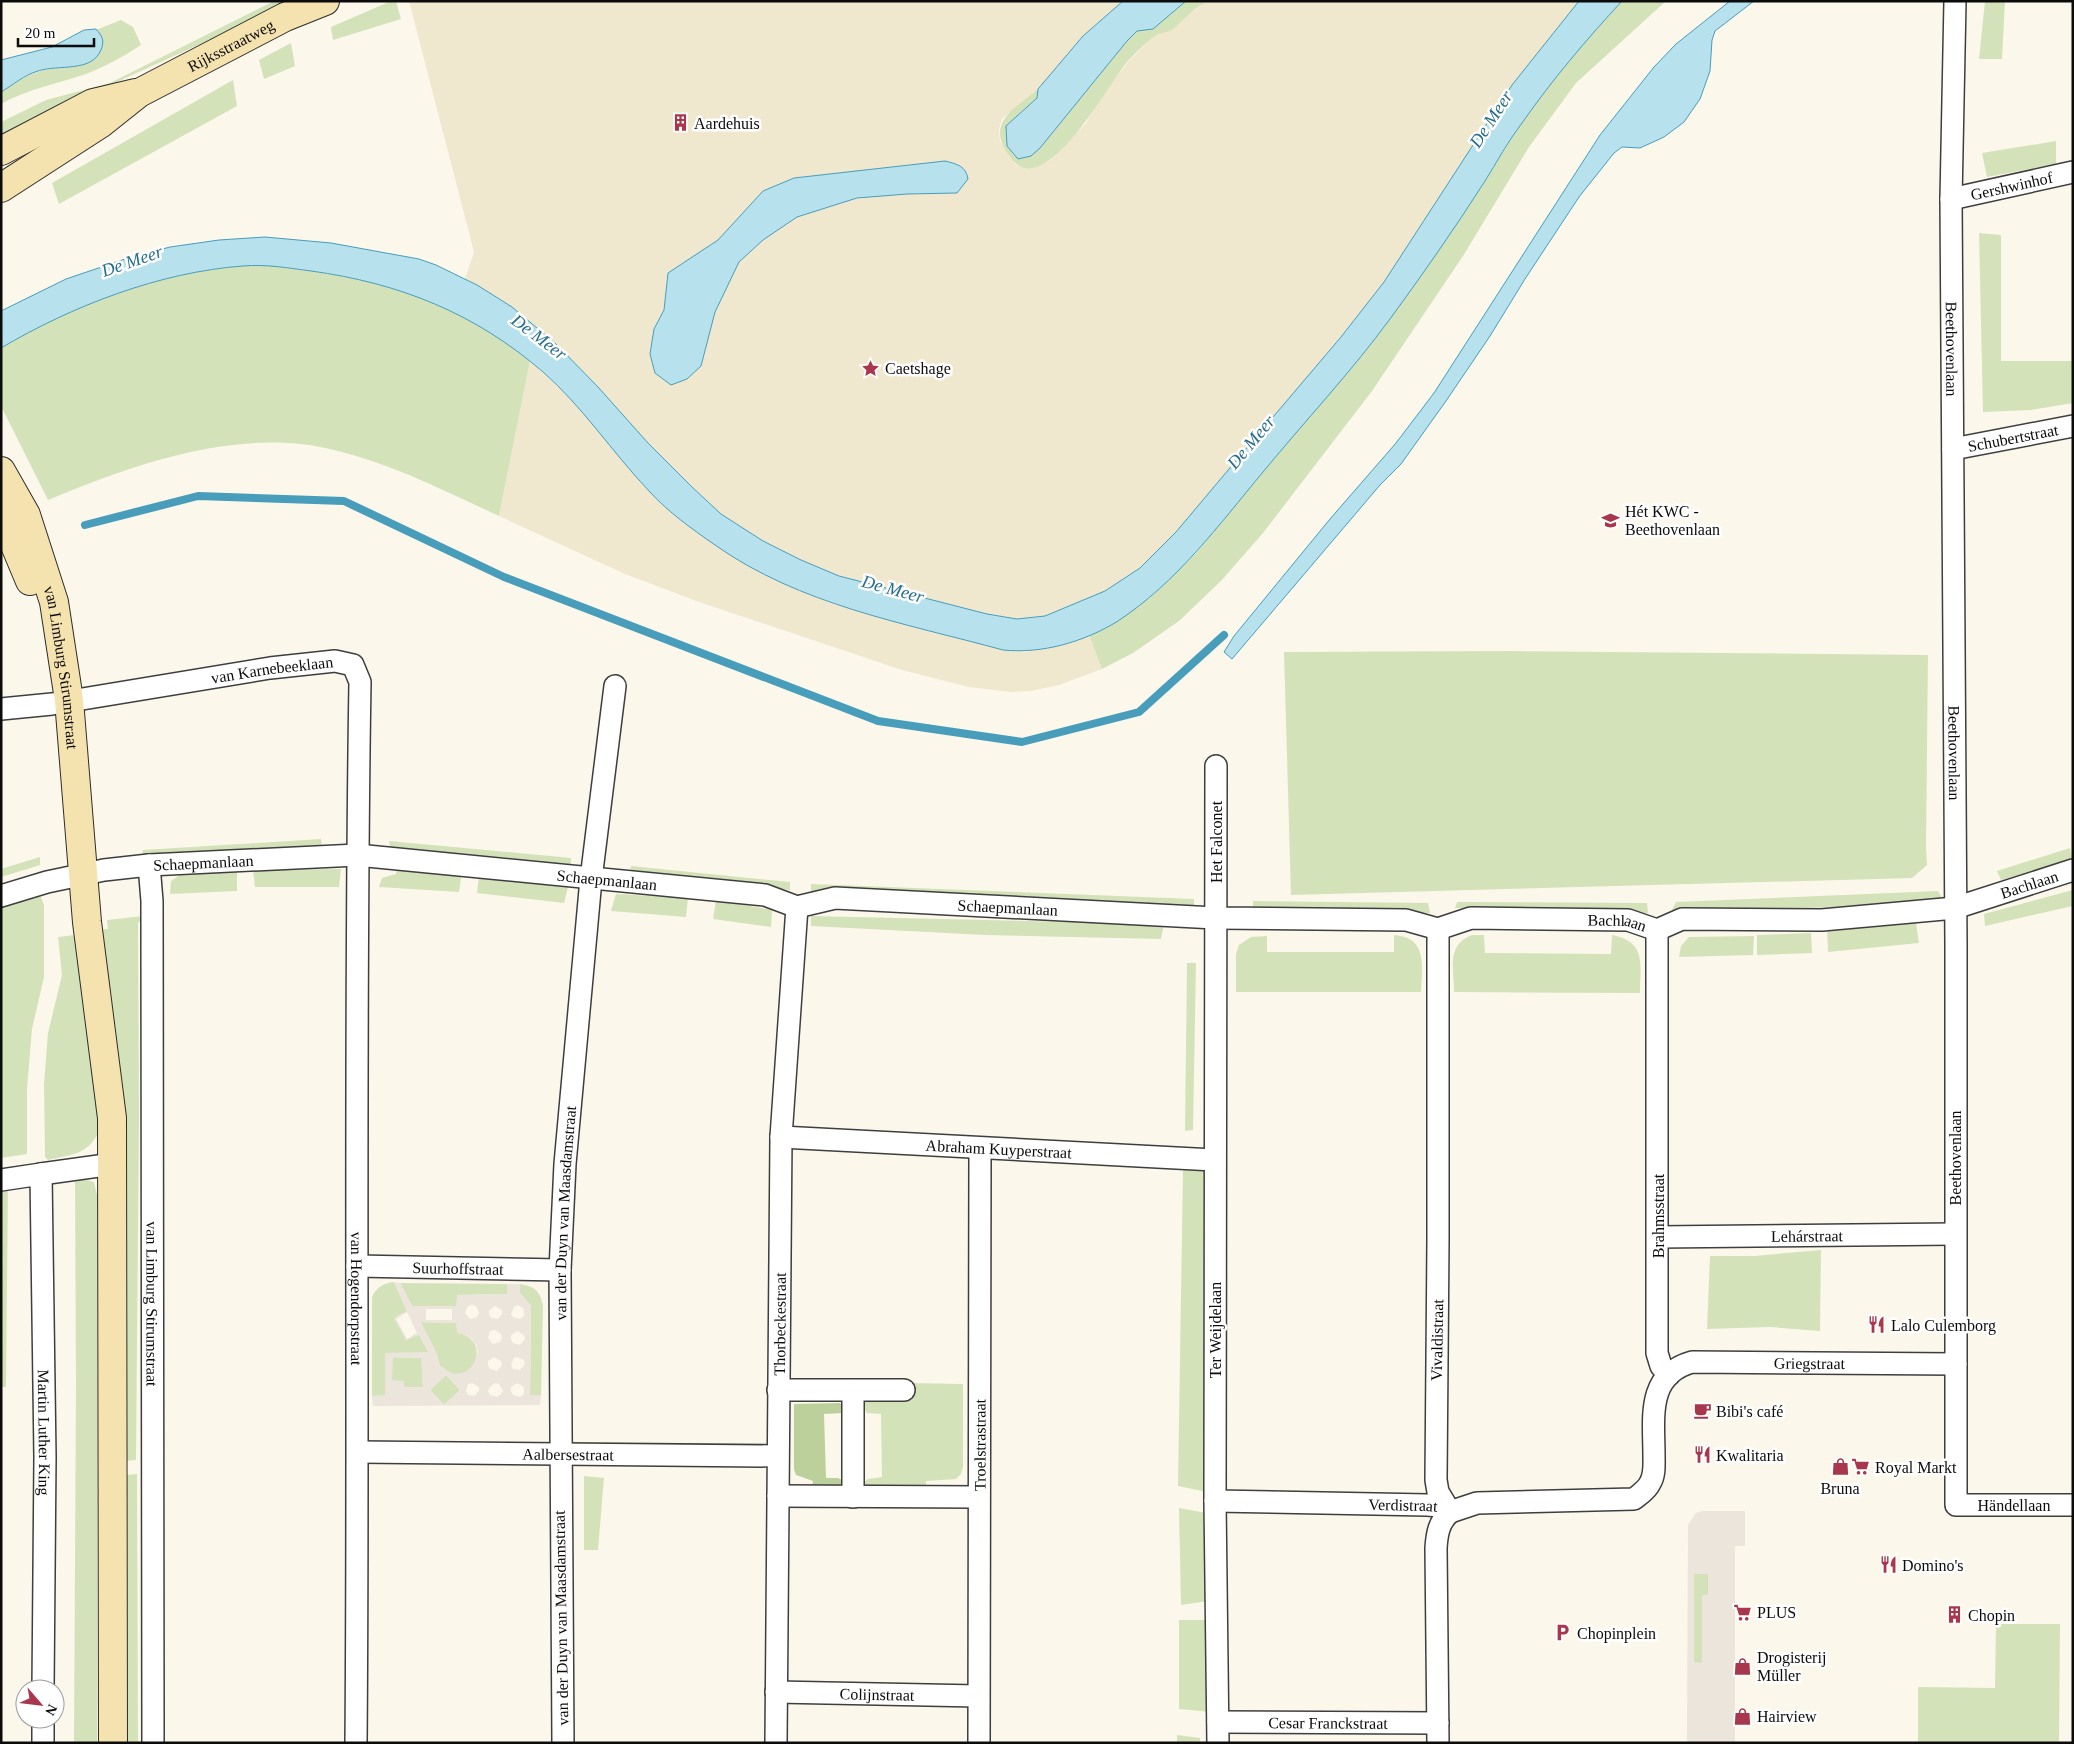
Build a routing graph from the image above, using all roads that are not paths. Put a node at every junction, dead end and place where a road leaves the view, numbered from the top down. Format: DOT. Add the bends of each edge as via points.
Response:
graph roads {
  1 [pos="325,1"];
  2 [pos="1955,1"];
  3 [pos="139,93"];
  4 [pos="1,151"];
  5 [pos="2073,172"];
  6 [pos="1,188"];
  7 [pos="1951,200"];
  8 [pos="2073,426"];
  9 [pos="1953,449"];
  10 [pos="1,471"];
  11 [pos="1,512"];
  12 [pos="615,686"];
  13 [pos="60,702"];
  14 [pos="1,709"];
  15 [pos="1216,766"];
  16 [pos="357,855"];
  17 [pos="149,865"];
  18 [pos="2073,870"];
  19 [pos="83,874"];
  20 [pos="591,879"];
  21 [pos="1,896"];
  22 [pos="798,907"];
  23 [pos="1955,908"];
  24 [pos="1215,918"];
  25 [pos="1438,929"];
  26 [pos="1657,930"];
  27 [pos="781,1137"];
  28 [pos="980,1149"];
  29 [pos="1214,1160"];
  30 [pos="113,1164"];
  31 [pos="41,1174"];
  32 [pos="1,1180"];
  33 [pos="1955,1234"];
  34 [pos="1658,1237"];
  35 [pos="357,1266"];
  36 [pos="560,1270"];
  37 [pos="1956,1364"];
  38 [pos="1669,1375"];
  39 [pos="778,1390"];
  40 [pos="904,1390"];
  41 [pos="853,1391"];
  42 [pos="359,1452"];
  43 [pos="560,1454"];
  44 [pos="777,1456"];
  45 [pos="778,1496"];
  46 [pos="853,1497"];
  47 [pos="978,1497"];
  48 [pos="1215,1501"];
  49 [pos="1956,1505"];
  50 [pos="2073,1505"];
  51 [pos="1450,1512"];
  52 [pos="43,1679"];
  53 [pos="776,1692"];
  54 [pos="978,1696"];
  55 [pos="43,1729"];
  56 [pos="1218,1732"];
  57 [pos="1438,1733"];
  58 [pos="43,1743"];
  59 [pos="113,1743"];
  60 [pos="153,1743"];
  61 [pos="356,1743"];
  62 [pos="563,1743"];
  63 [pos="776,1743"];
  64 [pos="978,1743"];
  1 -- 3 [label="street, Rijksstraatweg" via="285,17"];
  2 -- 7 [label="street, Beethovenlaan"];
  3 -- 4 [label="street, Rijksstraatweg" via="93,102"];
  3 -- 6 [label="street, Rijksstraatweg" via="100,124"];
  5 -- 7 [label="street, Gershwinhof"];
  7 -- 9 [label="street, Beethovenlaan"];
  8 -- 9 [label="street, Schubertstraat"];
  9 -- 23 [label="street, Beethovenlaan"];
  10 -- 13 [label="street, van Limburg Stirumstraat" via="26,515 54,602"];
  11 -- 13 [label="street, van Limburg Stirumstraat" via="34,592"];
  12 -- 20 [label="street, van der Duyn van Maasdamstraat"];
  13 -- 14 [label="street, van Karnebeeklaan"];
  13 -- 16 [label="street, van Karnebeeklaan" via="270,668 335,661 353,665 360,682"];
  13 -- 19 [label="street, van Limburg Stirumstraat"];
  15 -- 24 [label="street, Het Falconet"];
  16 -- 17 [label="street, Schaepmanlaan"];
  16 -- 20 [label="street, Schaepmanlaan"];
  16 -- 35 [label="street, van Hogendorpstraat"];
  17 -- 19 [label="street, Schaepmanlaan"];
  17 -- 60 [label="street, van Limburg Stirumstraat" via="152,901"];
  18 -- 23 [label="street, Bachlaan"];
  19 -- 21 [label="street, Schaepmanlaan"];
  19 -- 30 [label="street, van Limburg Stirumstraat" via="112,1118"];
  20 -- 22 [label="street, Schaepmanlaan" via="765,895"];
  20 -- 36 [label="street, van der Duyn van Maasdamstraat" via="565,1164"];
  22 -- 24 [label="street, Schaepmanlaan" via="835,898"];
  22 -- 27 [label="street, Thorbeckestraat"];
  23 -- 26 [label="street, Bachlaan" via="1822,920 1682,919"];
  23 -- 33 [label="street, Beethovenlaan"];
  24 -- 25 [label="street" via="1406,920"];
  24 -- 29 [label="street, Ter Weijdelaan"];
  25 -- 26 [label="street, Bachlaan" via="1470,918 1628,920"];
  25 -- 51 [label="street, Vivaldistraat" via="1436,1480 1438,1492"];
  26 -- 34 [label="street, Brahmsstraat"];
  27 -- 28 [label="street, Abraham Kuyperstraat"];
  27 -- 39 [label="street, Thorbeckestraat"];
  28 -- 29 [label="street, Abraham Kuyperstraat"];
  28 -- 47 [label="street, Troelstrastraat"];
  29 -- 48 [label="street, Ter Weijdelaan"];
  30 -- 31 [label="street"];
  30 -- 59 [label="street, van Limburg Stirumstraat"];
  31 -- 32 [label="street"];
  31 -- 52 [label="street, Martin Luther King" via="45,1457"];
  33 -- 34 [label="street, Lehárstraat"];
  33 -- 37 [label="street, Beethovenlaan"];
  34 -- 38 [label="street, Brahmsstraat" via="1657,1353 1661,1366"];
  35 -- 36 [label="street, Suurhoffstraat"];
  35 -- 42 [label="street, van Hogendorpstraat"];
  36 -- 43 [label="street, van der Duyn van Maasdamstraat"];
  37 -- 38 [label="street, Griegstraat" via="1692,1362 1681,1365"];
  37 -- 49 [label="street, Beethovenlaan"];
  38 -- 51 [label="street, Verdistraat" via="1659,1386 1654,1402 1654,1469 1651,1482 1634,1499 1476,1502"];
  39 -- 41 [label="street"];
  39 -- 44 [label="street, Thorbeckestraat"];
  40 -- 41 [label="street"];
  41 -- 46 [label="street"];
  42 -- 43 [label="street, Aalbersestraat"];
  42 -- 61 [label="street, van Hogendorpstraat"];
  43 -- 44 [label="street, Aalbersestraat"];
  43 -- 62 [label="street, van der Duyn van Maasdamstraat"];
  44 -- 45 [label="street, Thorbeckestraat"];
  45 -- 46 [label="street"];
  45 -- 53 [label="street, Thorbeckestraat"];
  46 -- 47 [label="street"];
  47 -- 54 [label="street, Troelstrastraat"];
  48 -- 51 [label="street, Verdistraat" via="1427,1505 1440,1506"];
  48 -- 56 [label="street, Ter Weijdelaan"];
  49 -- 50 [label="street, Händellaan"];
  51 -- 57 [label="street" via="1442,1519 1436,1548"];
  53 -- 54 [label="street, Colijnstraat"];
  53 -- 63 [label="street, Thorbeckestraat"];
  54 -- 64 [label="street, Troelstrastraat"];
  55 -- 58 [label="street"];
  56 -- 57 [label="street, Cesar Franckstraat"];
}
